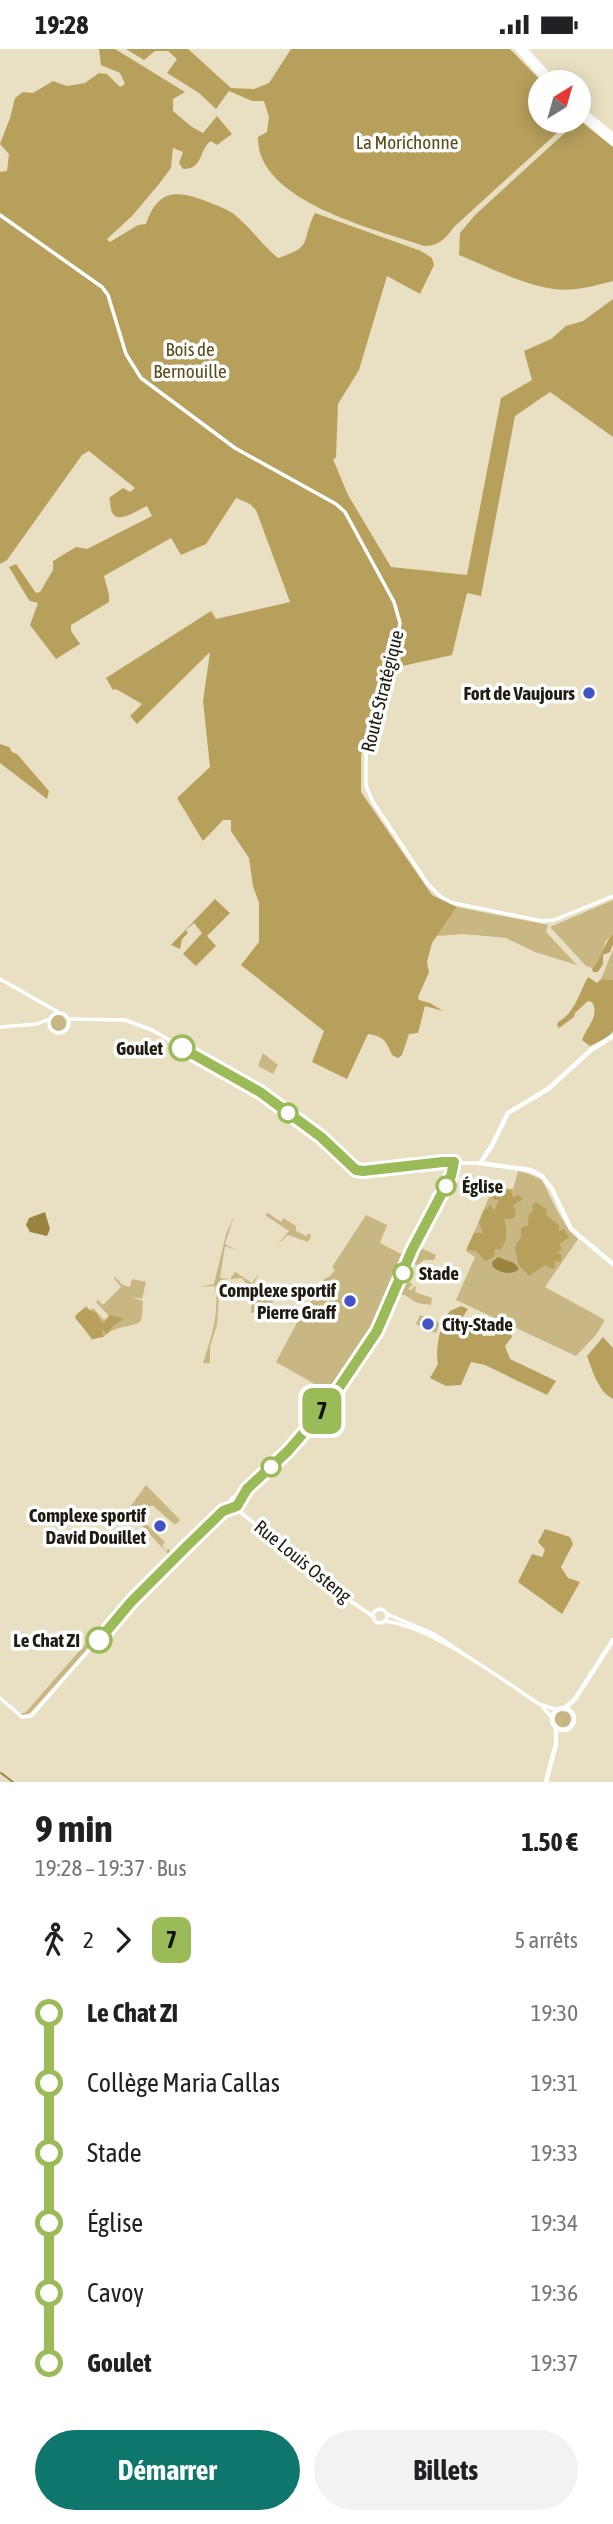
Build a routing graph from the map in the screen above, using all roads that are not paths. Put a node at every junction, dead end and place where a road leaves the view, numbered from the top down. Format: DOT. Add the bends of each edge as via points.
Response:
graph roads {
  1 [pos="518,49"];
  2 [pos="524,49"];
  3 [pos="537,70"];
  4 [pos="543,70"];
  5 [pos="592,122"];
  6 [pos="592,123"];
  7 [pos="613,136"];
  8 [pos="613,143"];
  9 [pos="0,215"];
  10 [pos="613,896"];
  11 [pos="0,979"];
  12 [pos="43,1005"];
  13 [pos="58,1012"];
  14 [pos="49,1019"];
  15 [pos="68,1019"];
  16 [pos="87,1021"];
  17 [pos="37,1024"];
  18 [pos="0,1027"];
  19 [pos="50,1028"];
  20 [pos="67,1028"];
  21 [pos="613,1036"];
  22 [pos="491,1147"];
  23 [pos="454,1162"];
  24 [pos="480,1163"];
  25 [pos="488,1163"];
  26 [pos="613,1264"];
  27 [pos="235,1503"];
  28 [pos="361,1606"];
  29 [pos="377,1610"];
  30 [pos="387,1614"];
  31 [pos="374,1617"];
  32 [pos="384,1621"];
  33 [pos="613,1640"];
  34 [pos="471,1660"];
  35 [pos="0,1698"];
  36 [pos="575,1699"];
  37 [pos="539,1704"];
  38 [pos="561,1709"];
  39 [pos="572,1713"];
  40 [pos="552,1718"];
  41 [pos="556,1727"];
  42 [pos="565,1730"];
  43 [pos="556,1744"];
  44 [pos="546,1782"];
  1 -- 3 [label="highway"];
  2 -- 4 [label="highway"];
  5 -- 7 [label="highway"];
  6 -- 8 [label="highway"];
  9 -- 10 [label="street, Route Stratégique" via="102,287 126,354 141,378 234,448 345,512 394,602 400,623 366,745 366,786 430,889 453,902 547,922"];
  11 -- 12 [label="street"];
  12 -- 13 [label="street"];
  12 -- 14 [label="street"];
  13 -- 14 [label="street"];
  13 -- 15 [label="street"];
  14 -- 17 [label="street"];
  14 -- 19 [label="street"];
  15 -- 16 [label="street"];
  15 -- 20 [label="street"];
  16 -- 20 [label="street"];
  16 -- 23 [label="street" via="125,1020 152,1030 260,1092 321,1137 356,1170"];
  17 -- 18 [label="street"];
  17 -- 19 [label="street"];
  19 -- 20 [label="street" via="57,1033"];
  21 -- 22 [label="main road" via="590,1050 548,1089 509,1112"];
  22 -- 24 [label="main road"];
  22 -- 25 [label="main road"];
  23 -- 24 [label="street"];
  23 -- 27 [label="street" via="380,1325 307,1430"];
  24 -- 25 [label="main road"];
  25 -- 26 [label="main road" via="541,1176 571,1229"];
  27 -- 28 [label="street, Rue Louis Osteng"];
  27 -- 35 [label="street" via="131,1602 31,1716 20,1716"];
  28 -- 29 [label="street, Rue Louis Osteng"];
  28 -- 31 [label="street, Rue Louis Osteng"];
  29 -- 30 [label="street"];
  29 -- 31 [label="street"];
  30 -- 32 [label="street"];
  30 -- 34 [label="street" via="434,1634"];
  31 -- 32 [label="street"];
  32 -- 34 [label="street" via="424,1633"];
  33 -- 36 [label="main road"];
  34 -- 37 [label="street"];
  36 -- 38 [label="main road"];
  36 -- 39 [label="main road"];
  37 -- 38 [label="street"];
  37 -- 40 [label="street"];
  38 -- 39 [label="main road"];
  38 -- 40 [label="main road"];
  39 -- 42 [label="main road" via="574,1722"];
  40 -- 41 [label="main road"];
  41 -- 42 [label="main road"];
  41 -- 43 [label="main road"];
  42 -- 43 [label="main road"];
  43 -- 44 [label="main road"];
}
